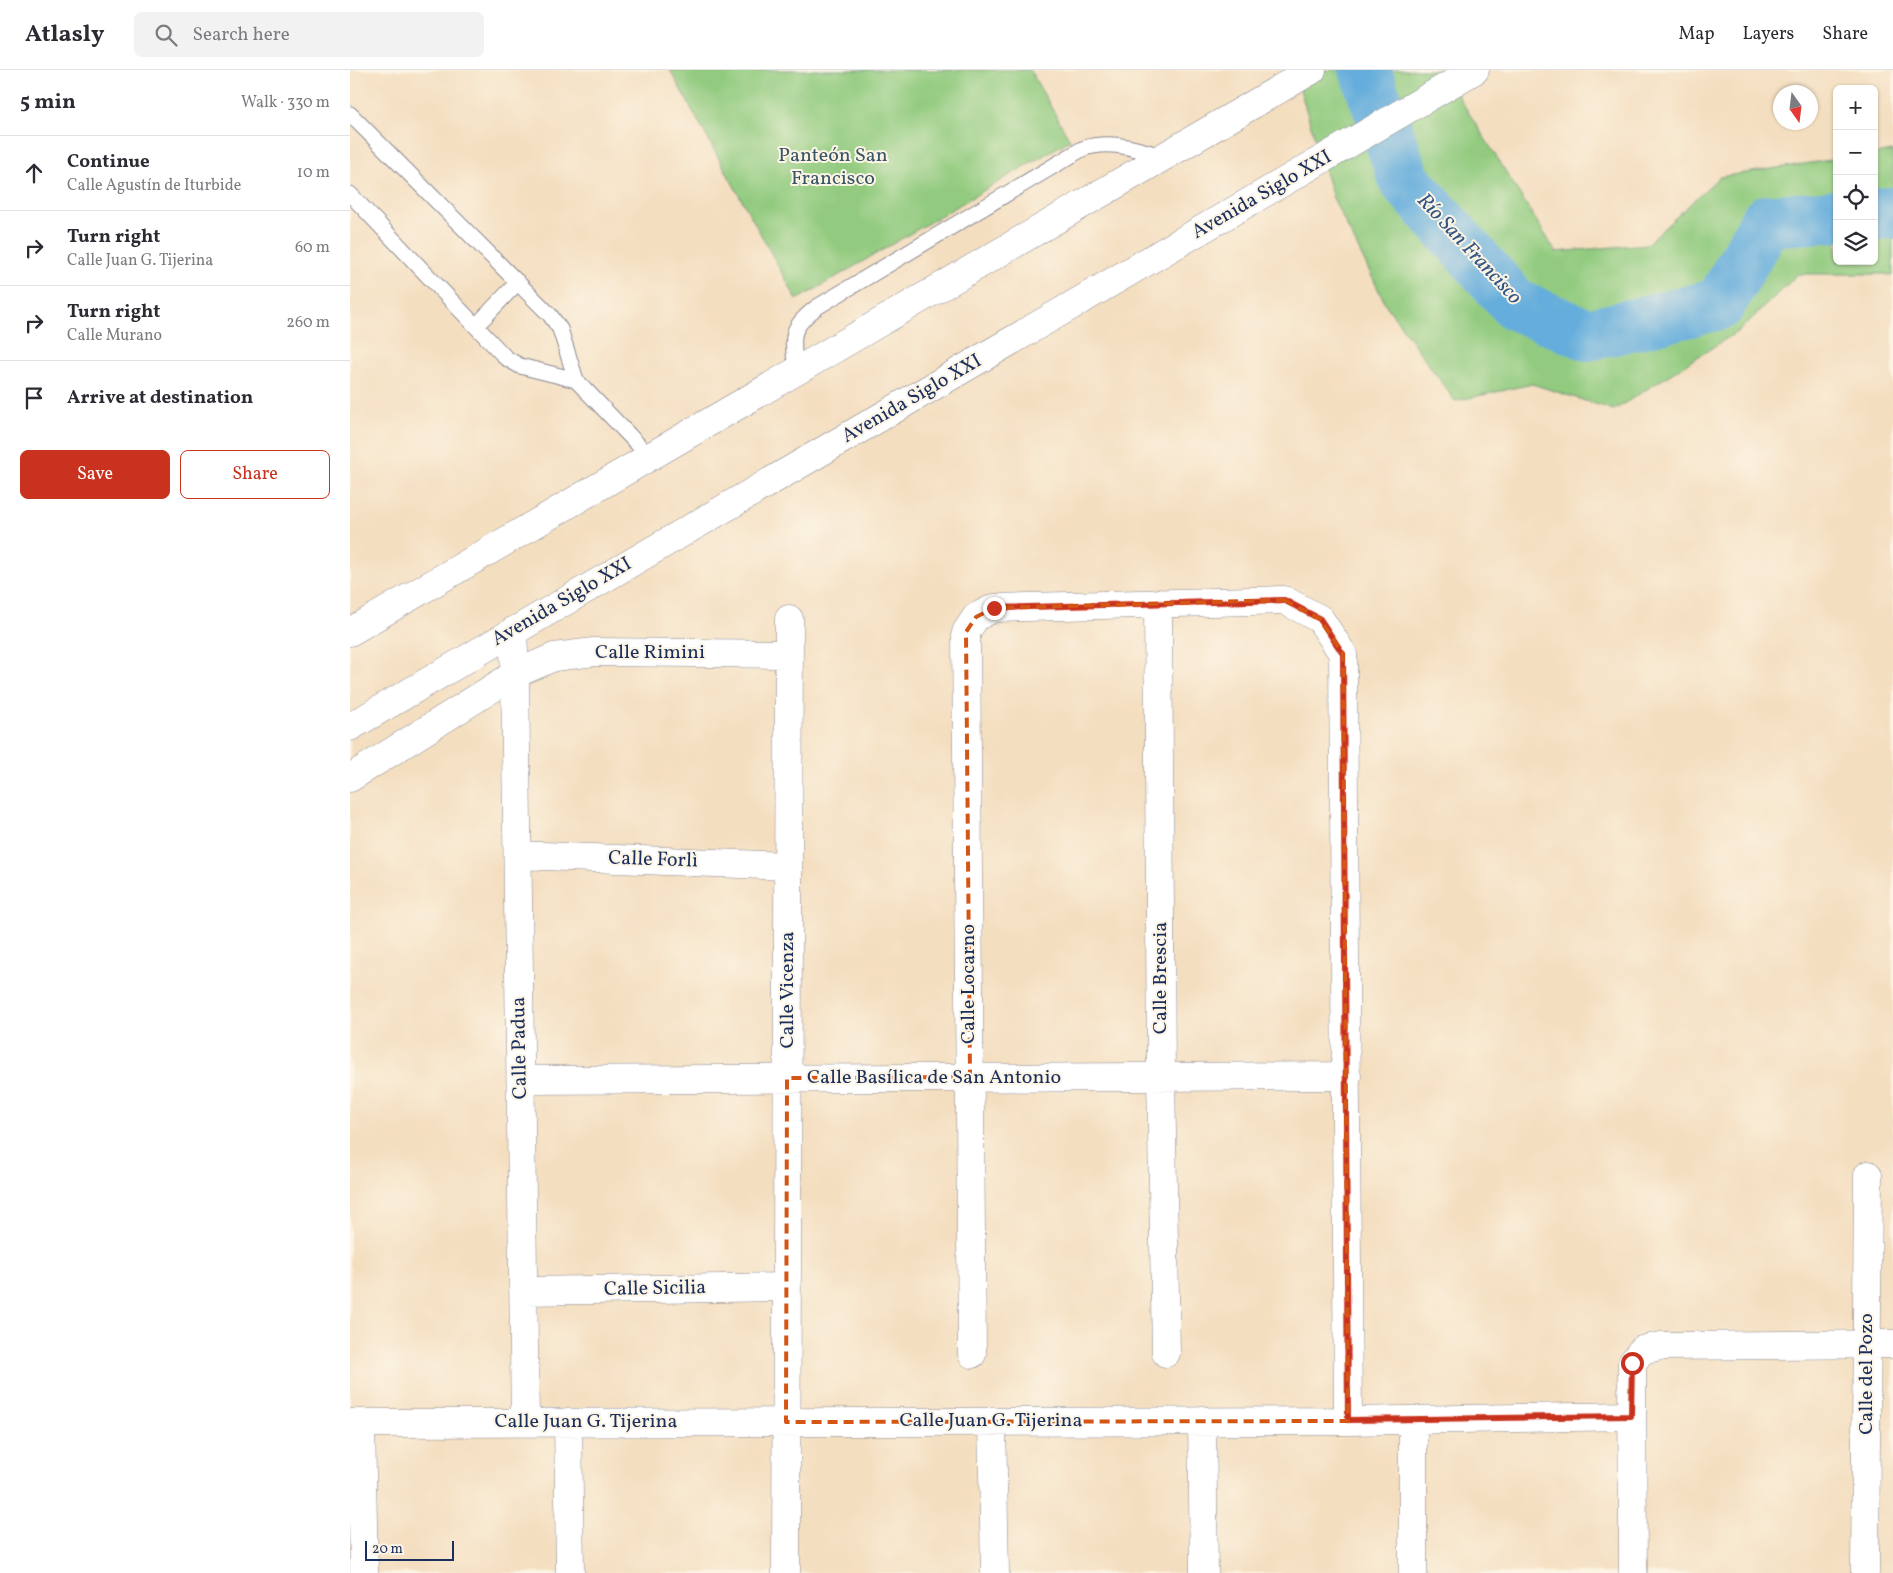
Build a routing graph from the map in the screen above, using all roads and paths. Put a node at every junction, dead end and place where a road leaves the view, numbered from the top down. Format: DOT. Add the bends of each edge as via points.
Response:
graph roads {
  1 [pos="1312,70"];
  2 [pos="1465,76"];
  3 [pos="350,114"];
  4 [pos="1163,156"];
  5 [pos="350,194"];
  6 [pos="518,282"];
  7 [pos="476,326"];
  8 [pos="796,372"];
  9 [pos="576,380"];
  10 [pos="650,457"];
  11 [pos="1158,603"];
  12 [pos="789,619"];
  13 [pos="513,631"];
  14 [pos="350,632"];
  15 [pos="789,654"];
  16 [pos="515,674"];
  17 [pos="350,727"];
  18 [pos="350,778"];
  19 [pos="518,855"];
  20 [pos="788,866"];
  21 [pos="1161,1076"];
  22 [pos="1347,1076"];
  23 [pos="970,1077"];
  24 [pos="787,1078"];
  25 [pos="521,1080"];
  26 [pos="1868,1175"];
  27 [pos="786,1286"];
  28 [pos="524,1291"];
  29 [pos="1880,1344"];
  30 [pos="1166,1353"];
  31 [pos="972,1354"];
  32 [pos="1631,1416"];
  33 [pos="1202,1420"];
  34 [pos="1348,1420"];
  35 [pos="1413,1420"];
  36 [pos="992,1421"];
  37 [pos="525,1422"];
  38 [pos="568,1422"];
  39 [pos="786,1422"];
  40 [pos="355,1423"];
  41 [pos="364,1573"];
  42 [pos="570,1573"];
  43 [pos="786,1573"];
  44 [pos="995,1573"];
  45 [pos="1204,1573"];
  46 [pos="1414,1573"];
  47 [pos="1633,1573"];
  48 [pos="1865,1573"];
  1 -- 4 [label="main road"];
  2 -- 13 [label="main road, Avenida Siglo XXI"];
  3 -- 6 [label="lane"];
  4 -- 8 [label="main road"];
  4 -- 8 [label="lane" via="1114,143 1082,149 817,307 799,321 793,334"];
  5 -- 7 [label="lane"];
  6 -- 7 [label="lane"];
  6 -- 9 [label="lane" via="560,329"];
  7 -- 9 [label="lane" via="506,358 520,366"];
  8 -- 10 [label="main road"];
  9 -- 10 [label="lane"];
  10 -- 14 [label="main road"];
  11 -- 21 [label="main road, Calle Brescia"];
  11 -- 22 [label="main road" via="1284,600 1320,619 1343,654"];
  11 -- 23 [label="main road, Calle Locarno" via="994,608 976,617 966,632"];
  12 -- 15 [label="main road, Calle Vicenza"];
  13 -- 16 [label="main road, Calle Padua"];
  13 -- 17 [label="main road, Avenida Siglo XXI"];
  15 -- 16 [label="main road, Calle Rimini" via="594,652 554,657"];
  15 -- 20 [label="main road, Calle Vicenza"];
  16 -- 18 [label="main road, Avenida Siglo XXI"];
  16 -- 19 [label="main road, Calle Padua"];
  19 -- 20 [label="main road, Calle Forlì"];
  19 -- 25 [label="main road, Calle Padua"];
  20 -- 24 [label="main road, Calle Vicenza"];
  21 -- 22 [label="main road, Calle Basílica de San Antonio"];
  21 -- 23 [label="main road, Calle Basílica de San Antonio"];
  21 -- 30 [label="main road, Calle Brescia"];
  22 -- 34 [label="main road"];
  23 -- 24 [label="main road, Calle Basílica de San Antonio"];
  23 -- 31 [label="main road, Calle Locarno"];
  24 -- 25 [label="main road, Calle Basílica de San Antonio"];
  24 -- 27 [label="main road, Calle Vicenza"];
  25 -- 28 [label="main road, Calle Padua"];
  26 -- 29 [label="main road, Calle del Pozo"];
  27 -- 28 [label="main road, Calle Sicilia"];
  27 -- 39 [label="main road, Calle Vicenza"];
  28 -- 37 [label="main road, Calle Padua"];
  29 -- 32 [label="main road" via="1661,1346 1642,1350 1632,1363"];
  29 -- 48 [label="main road, Calle del Pozo"];
  32 -- 35 [label="main road, Calle Juan G. Tijerina"];
  32 -- 47 [label="main road"];
  33 -- 34 [label="main road, Calle Juan G. Tijerina"];
  33 -- 36 [label="main road, Calle Juan G. Tijerina"];
  33 -- 45 [label="main road"];
  34 -- 35 [label="main road, Calle Juan G. Tijerina"];
  35 -- 46 [label="main road"];
  36 -- 39 [label="main road, Calle Juan G. Tijerina"];
  36 -- 44 [label="main road"];
  37 -- 38 [label="main road, Calle Juan G. Tijerina"];
  37 -- 40 [label="main road, Calle Juan G. Tijerina"];
  38 -- 39 [label="main road, Calle Juan G. Tijerina"];
  38 -- 42 [label="main road"];
  39 -- 43 [label="main road, Calle Vicenza"];
  40 -- 41 [label="main road"];
}
